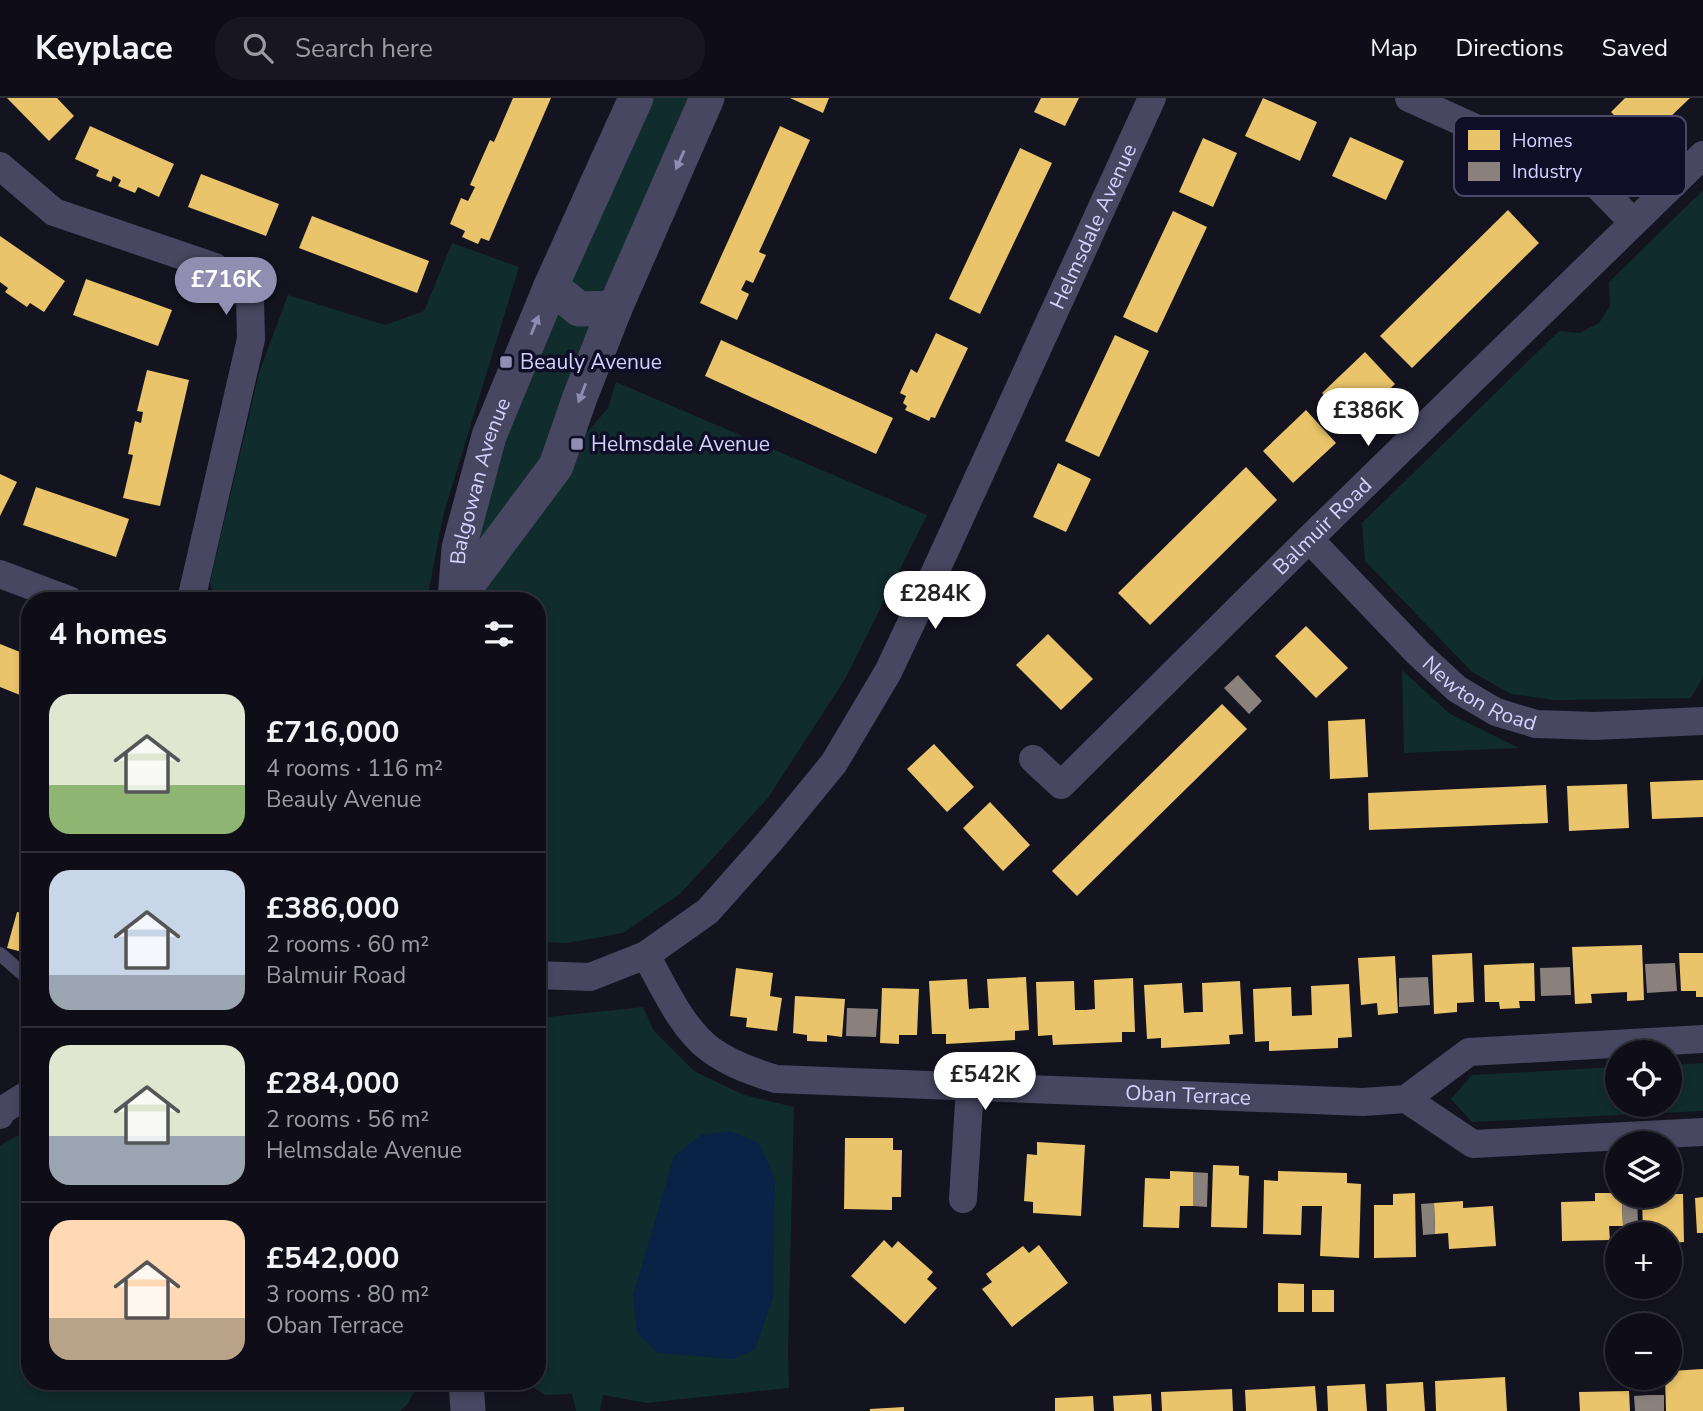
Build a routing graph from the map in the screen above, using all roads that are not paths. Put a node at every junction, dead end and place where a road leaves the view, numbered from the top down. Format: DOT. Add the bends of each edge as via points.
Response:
graph roads {
  1 [pos="636,98"];
  2 [pos="707,98"];
  3 [pos="1152,98"];
  4 [pos="1409,98"];
  5 [pos="1454,118"];
  6 [pos="1703,155"];
  7 [pos="0,166"];
  8 [pos="1686,171"];
  9 [pos="1607,196"];
  10 [pos="1660,196"];
  11 [pos="1633,222"];
  12 [pos="551,286"];
  13 [pos="615,308"];
  14 [pos="1309,539"];
  15 [pos="0,574"];
  16 [pos="48,592"];
  17 [pos="193,592"];
  18 [pos="456,592"];
  19 [pos="462,592"];
  20 [pos="1703,721"];
  21 [pos="1033,759"];
  22 [pos="0,954"];
  23 [pos="646,955"];
  24 [pos="21,972"];
  25 [pos="546,975"];
  26 [pos="1703,1039"];
  27 [pos="970,1087"];
  28 [pos="21,1099"];
  29 [pos="1406,1099"];
  30 [pos="0,1115"];
  31 [pos="1703,1132"];
  32 [pos="963,1199"];
  33 [pos="467,1390"];
  34 [pos="468,1411"];
  1 -- 12 [label="street, Balgowan Avenue"];
  2 -- 13 [label="street, Balgowan Avenue, one-way"];
  3 -- 23 [label="street, Helmsdale Avenue" via="956,527 868,706 834,763 726,891 708,911"];
  4 -- 5 [label="street"];
  6 -- 8 [label="street, Balmuir Road"];
  7 -- 17 [label="street" via="54,212 215,267 250,299 251,339"];
  9 -- 11 [label="street"];
  10 -- 11 [label="street, Balmuir Road"];
  11 -- 14 [label="street, Balmuir Road"];
  12 -- 13 [label="street" via="579,309"];
  18 -- 12 [label="street, Balgowan Avenue, one-way" via="459,548 489,436"];
  13 -- 19 [label="street, Balgowan Avenue, one-way" via="556,466"];
  14 -- 20 [label="street, Newton Road" via="1447,681 1496,712 1536,724"];
  14 -- 21 [label="street, Balmuir Road" via="1061,785"];
  15 -- 16 [label="street"];
  22 -- 24 [label="lane"];
  23 -- 25 [label="street, Helmsdale Avenue" via="590,977"];
  23 -- 27 [label="street, Oban Terrace" via="682,1021 709,1049 739,1067 776,1079"];
  26 -- 29 [label="street" via="1469,1052"];
  27 -- 29 [label="street, Oban Terrace" via="1363,1102"];
  27 -- 32 [label="street"];
  28 -- 30 [label="street"];
  29 -- 31 [label="street" via="1473,1144"];
  33 -- 34 [label="street"];
}
